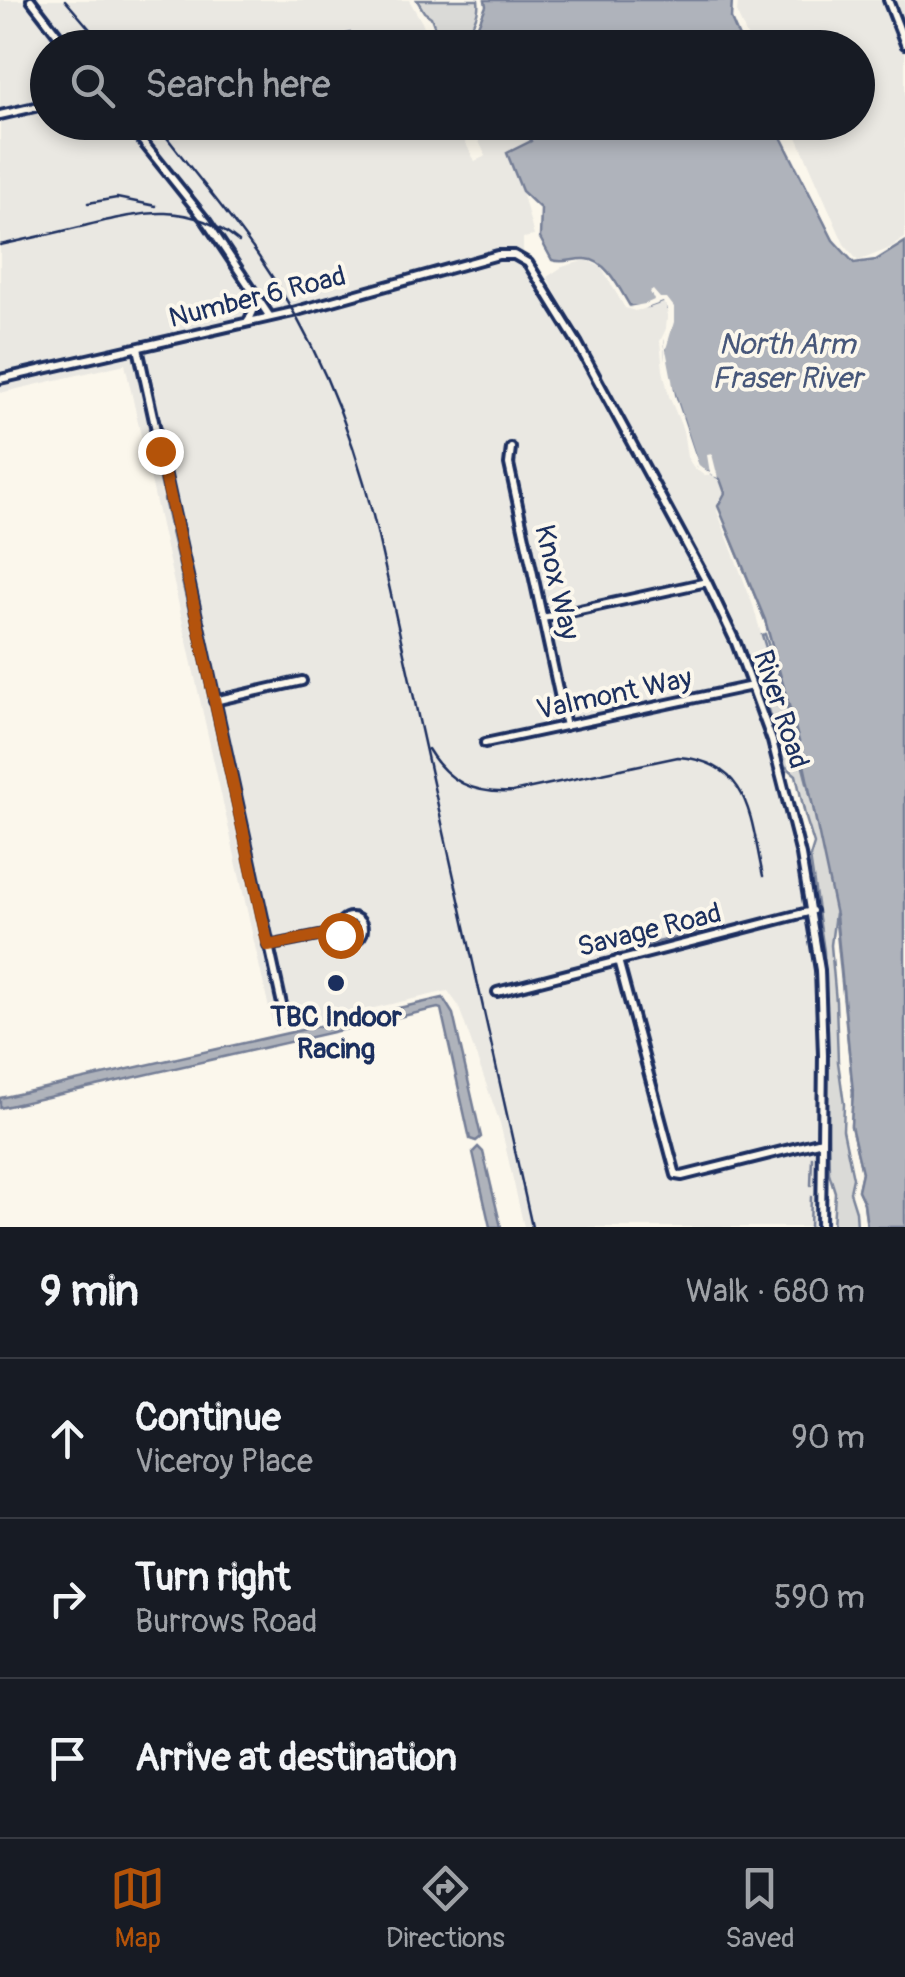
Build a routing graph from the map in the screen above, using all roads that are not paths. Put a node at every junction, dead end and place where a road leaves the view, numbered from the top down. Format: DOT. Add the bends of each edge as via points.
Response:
graph roads {
  1 [pos="31,0"];
  2 [pos="888,0"];
  3 [pos="54,30"];
  4 [pos="905,44"];
  5 [pos="30,108"];
  6 [pos="0,115"];
  7 [pos="141,140"];
  8 [pos="523,258"];
  9 [pos="256,296"];
  10 [pos="270,317"];
  11 [pos="248,323"];
  12 [pos="138,348"];
  13 [pos="0,380"];
  14 [pos="511,448"];
  15 [pos="707,582"];
  16 [pos="543,618"];
  17 [pos="302,681"];
  18 [pos="753,686"];
  19 [pos="214,701"];
  20 [pos="566,726"];
  21 [pos="485,744"];
  22 [pos="812,911"];
  23 [pos="339,932"];
  24 [pos="268,946"];
  25 [pos="618,960"];
  26 [pos="497,992"];
  27 [pos="284,1018"];
  28 [pos="822,1140"];
  29 [pos="821,1227"];
  1 -- 3 [label="street"];
  2 -- 4 [label="street"];
  5 -- 6 [label="street"];
  7 -- 9 [label="street"];
  8 -- 10 [label="street, Number 6 Road" via="498,255"];
  8 -- 15 [label="street, River Road" via="576,341"];
  9 -- 10 [label="street"];
  9 -- 11 [label="street"];
  10 -- 11 [label="street, Number 6 Road"];
  11 -- 12 [label="street, Number 6 Road"];
  12 -- 13 [label="street, Number 6 Road"];
  12 -- 19 [label="street"];
  14 -- 16 [label="street, Knox Way"];
  15 -- 16 [label="street"];
  15 -- 18 [label="street, River Road"];
  16 -- 20 [label="street, Knox Way"];
  17 -- 19 [label="street"];
  18 -- 20 [label="street, Valmont Way"];
  18 -- 22 [label="street, River Road"];
  19 -- 24 [label="street"];
  20 -- 21 [label="street, Valmont Way"];
  22 -- 25 [label="street, Savage Road"];
  22 -- 28 [label="street, River Road" via="822,1014"];
  23 -- 24 [label="street"];
  24 -- 27 [label="street"];
  25 -- 26 [label="street, Savage Road"];
  25 -- 28 [label="street" via="676,1175"];
  28 -- 29 [label="street, River Road"];
}
